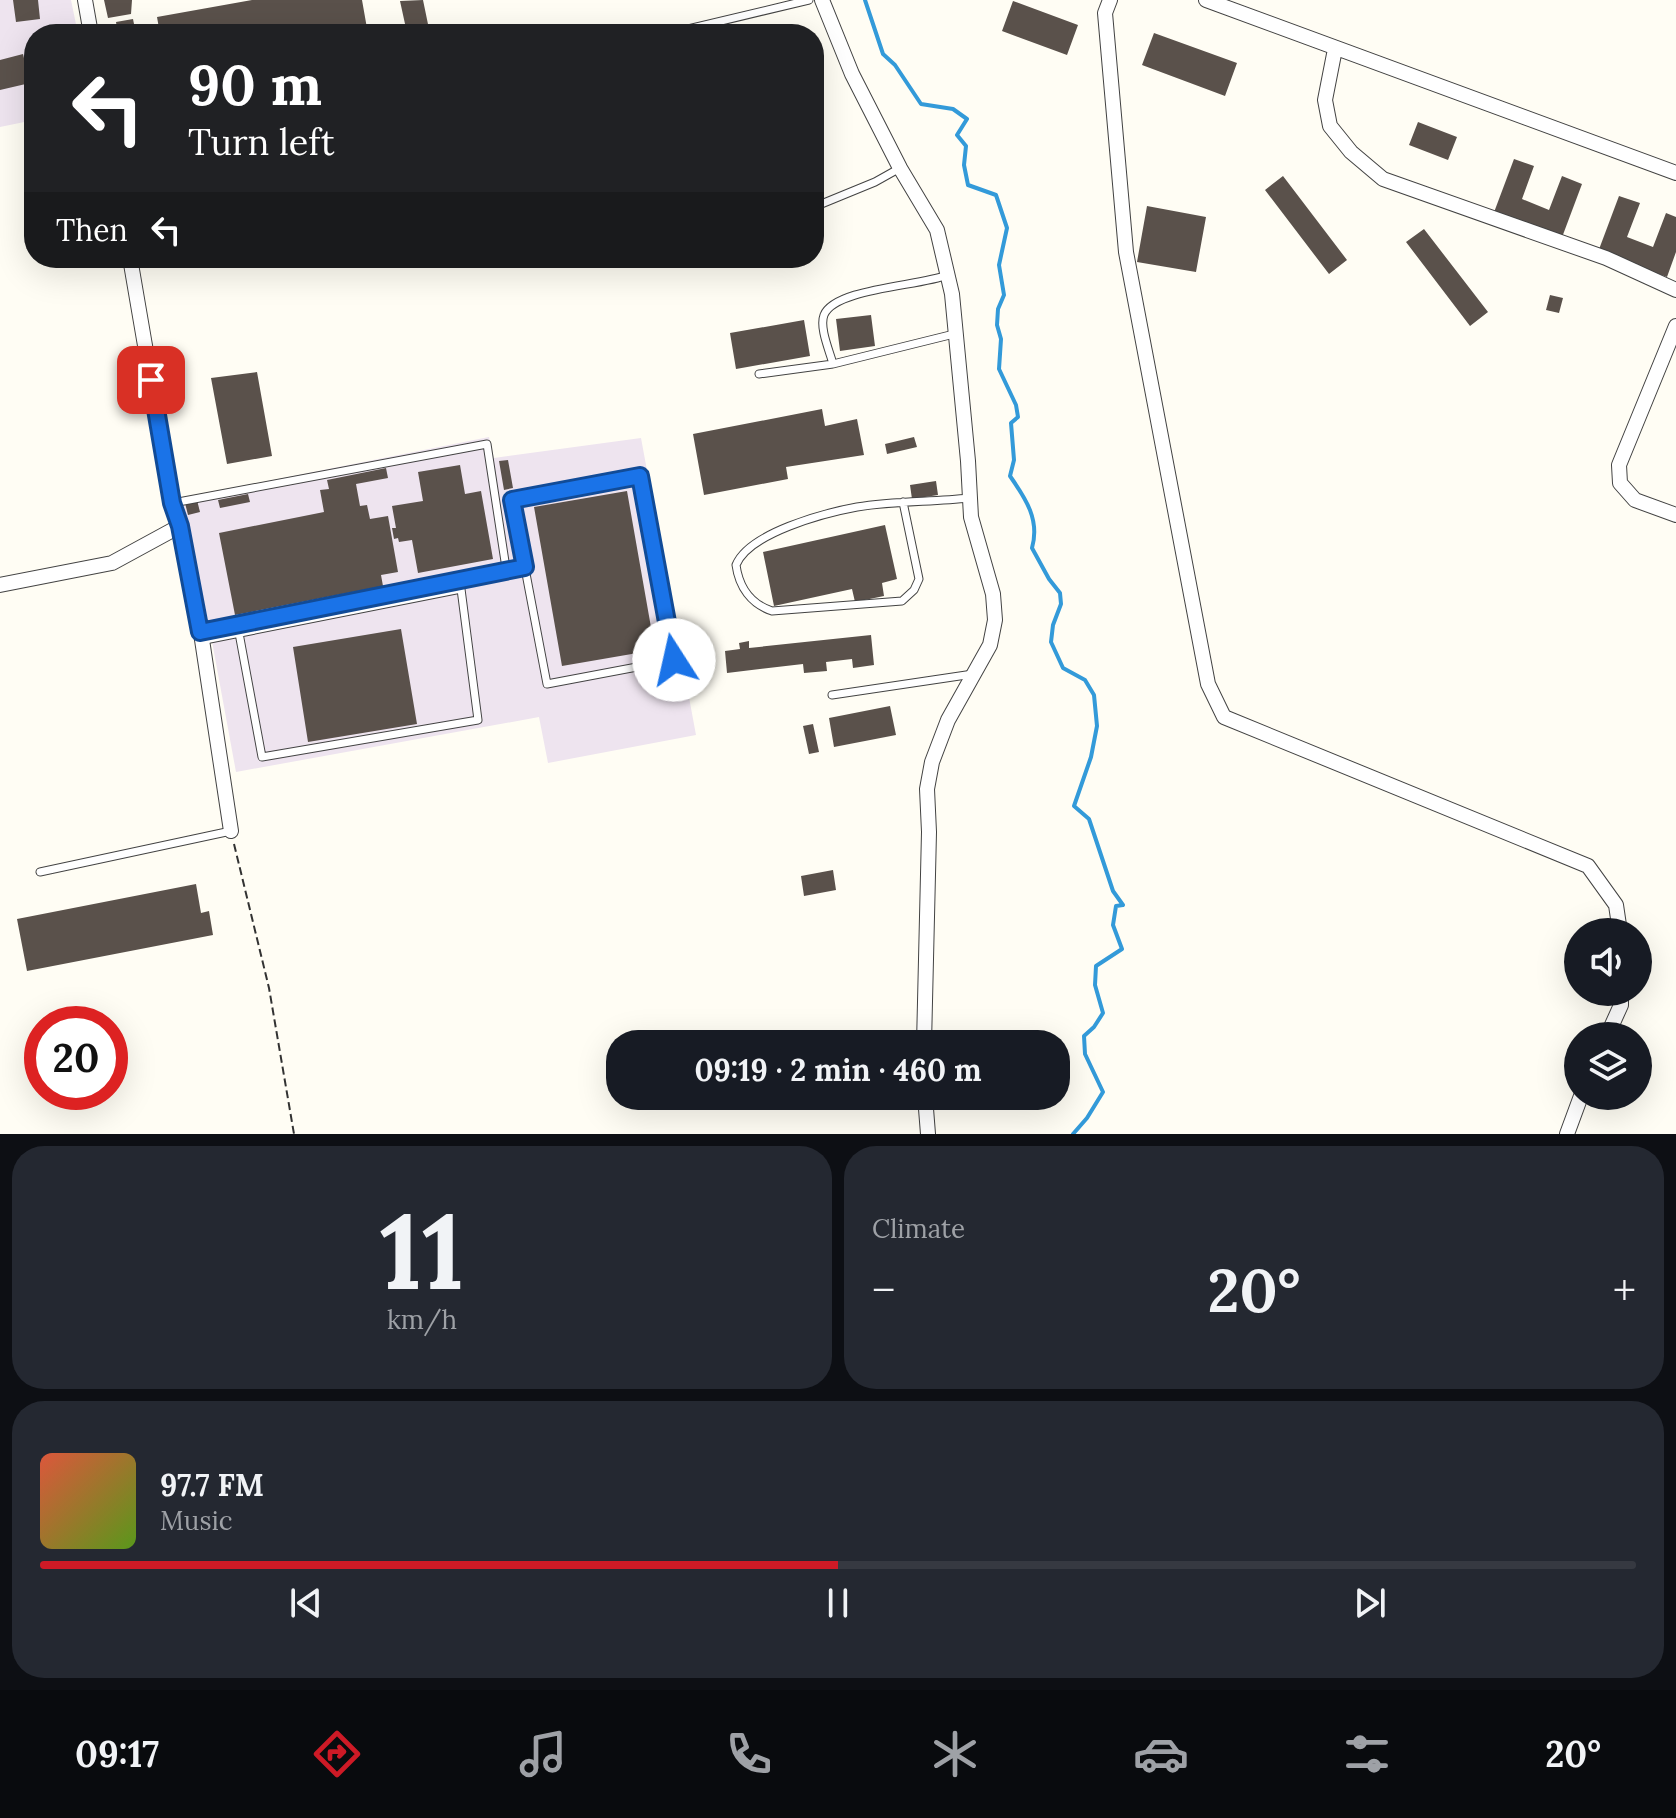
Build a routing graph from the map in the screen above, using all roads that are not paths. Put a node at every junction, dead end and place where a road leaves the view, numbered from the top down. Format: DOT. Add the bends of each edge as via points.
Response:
graph roads {
  1 [pos="85,0"];
  2 [pos="809,0"];
  3 [pos="822,0"];
  4 [pos="1110,0"];
  5 [pos="1206,0"];
  6 [pos="89,24"];
  7 [pos="709,24"];
  8 [pos="1335,49"];
  9 [pos="900,168"];
  10 [pos="1676,173"];
  11 [pos="824,203"];
  12 [pos="132,268"];
  13 [pos="949,274"];
  14 [pos="1676,290"];
  15 [pos="1676,326"];
  16 [pos="954,334"];
  17 [pos="833,364"];
  18 [pos="759,374"];
  19 [pos="969,498"];
  20 [pos="903,502"];
  21 [pos="172,503"];
  22 [pos="1676,515"];
  23 [pos="180,526"];
  24 [pos="525,567"];
  25 [pos="0,585"];
  26 [pos="200,631"];
  27 [pos="239,633"];
  28 [pos="975,674"];
  29 [pos="832,695"];
  30 [pos="231,831"];
  31 [pos="40,872"];
  32 [pos="1618,918"];
  33 [pos="924,1030"];
  34 [pos="926,1110"];
  35 [pos="1576,1110"];
  36 [pos="928,1134"];
  37 [pos="1567,1134"];
  1 -- 6 [label="street"];
  2 -- 7 [label="lane"];
  3 -- 9 [label="street"];
  4 -- 32 [label="street" via="1105,13 1126,252 1208,684 1224,717 1588,866 1616,905"];
  5 -- 8 [label="street"];
  8 -- 10 [label="street"];
  8 -- 14 [label="street" via="1325,100 1330,126 1383,179 1606,258"];
  9 -- 11 [label="lane"];
  9 -- 13 [label="street" via="937,230"];
  12 -- 21 [label="street"];
  13 -- 16 [label="street"];
  13 -- 17 [label="lane" via="855,295 824,312"];
  15 -- 22 [label="street" via="1619,465 1620,483 1635,500"];
  16 -- 17 [label="lane"];
  16 -- 19 [label="street"];
  17 -- 18 [label="lane"];
  19 -- 20 [label="lane"];
  19 -- 28 [label="street" via="995,620"];
  20 -- 20 [label="lane" via="919,579 902,601 772,611 757,606 745,591 736,565 740,555 768,535 854,508"];
  21 -- 23 [label="street"];
  21 -- 26 [label="lane" via="487,444 506,568"];
  23 -- 25 [label="street" via="112,563"];
  23 -- 26 [label="street"];
  24 -- 24 [label="lane" via="547,684 674,660 640,476 512,500"];
  24 -- 26 [label="lane"];
  26 -- 27 [label="lane"];
  26 -- 30 [label="street"];
  27 -- 27 [label="lane" via="461,589 478,720 262,757"];
  28 -- 29 [label="lane"];
  28 -- 33 [label="street" via="948,720 927,789"];
  30 -- 31 [label="lane"];
  34 -- 36 [label="street"];
  35 -- 37 [label="street"];
}
